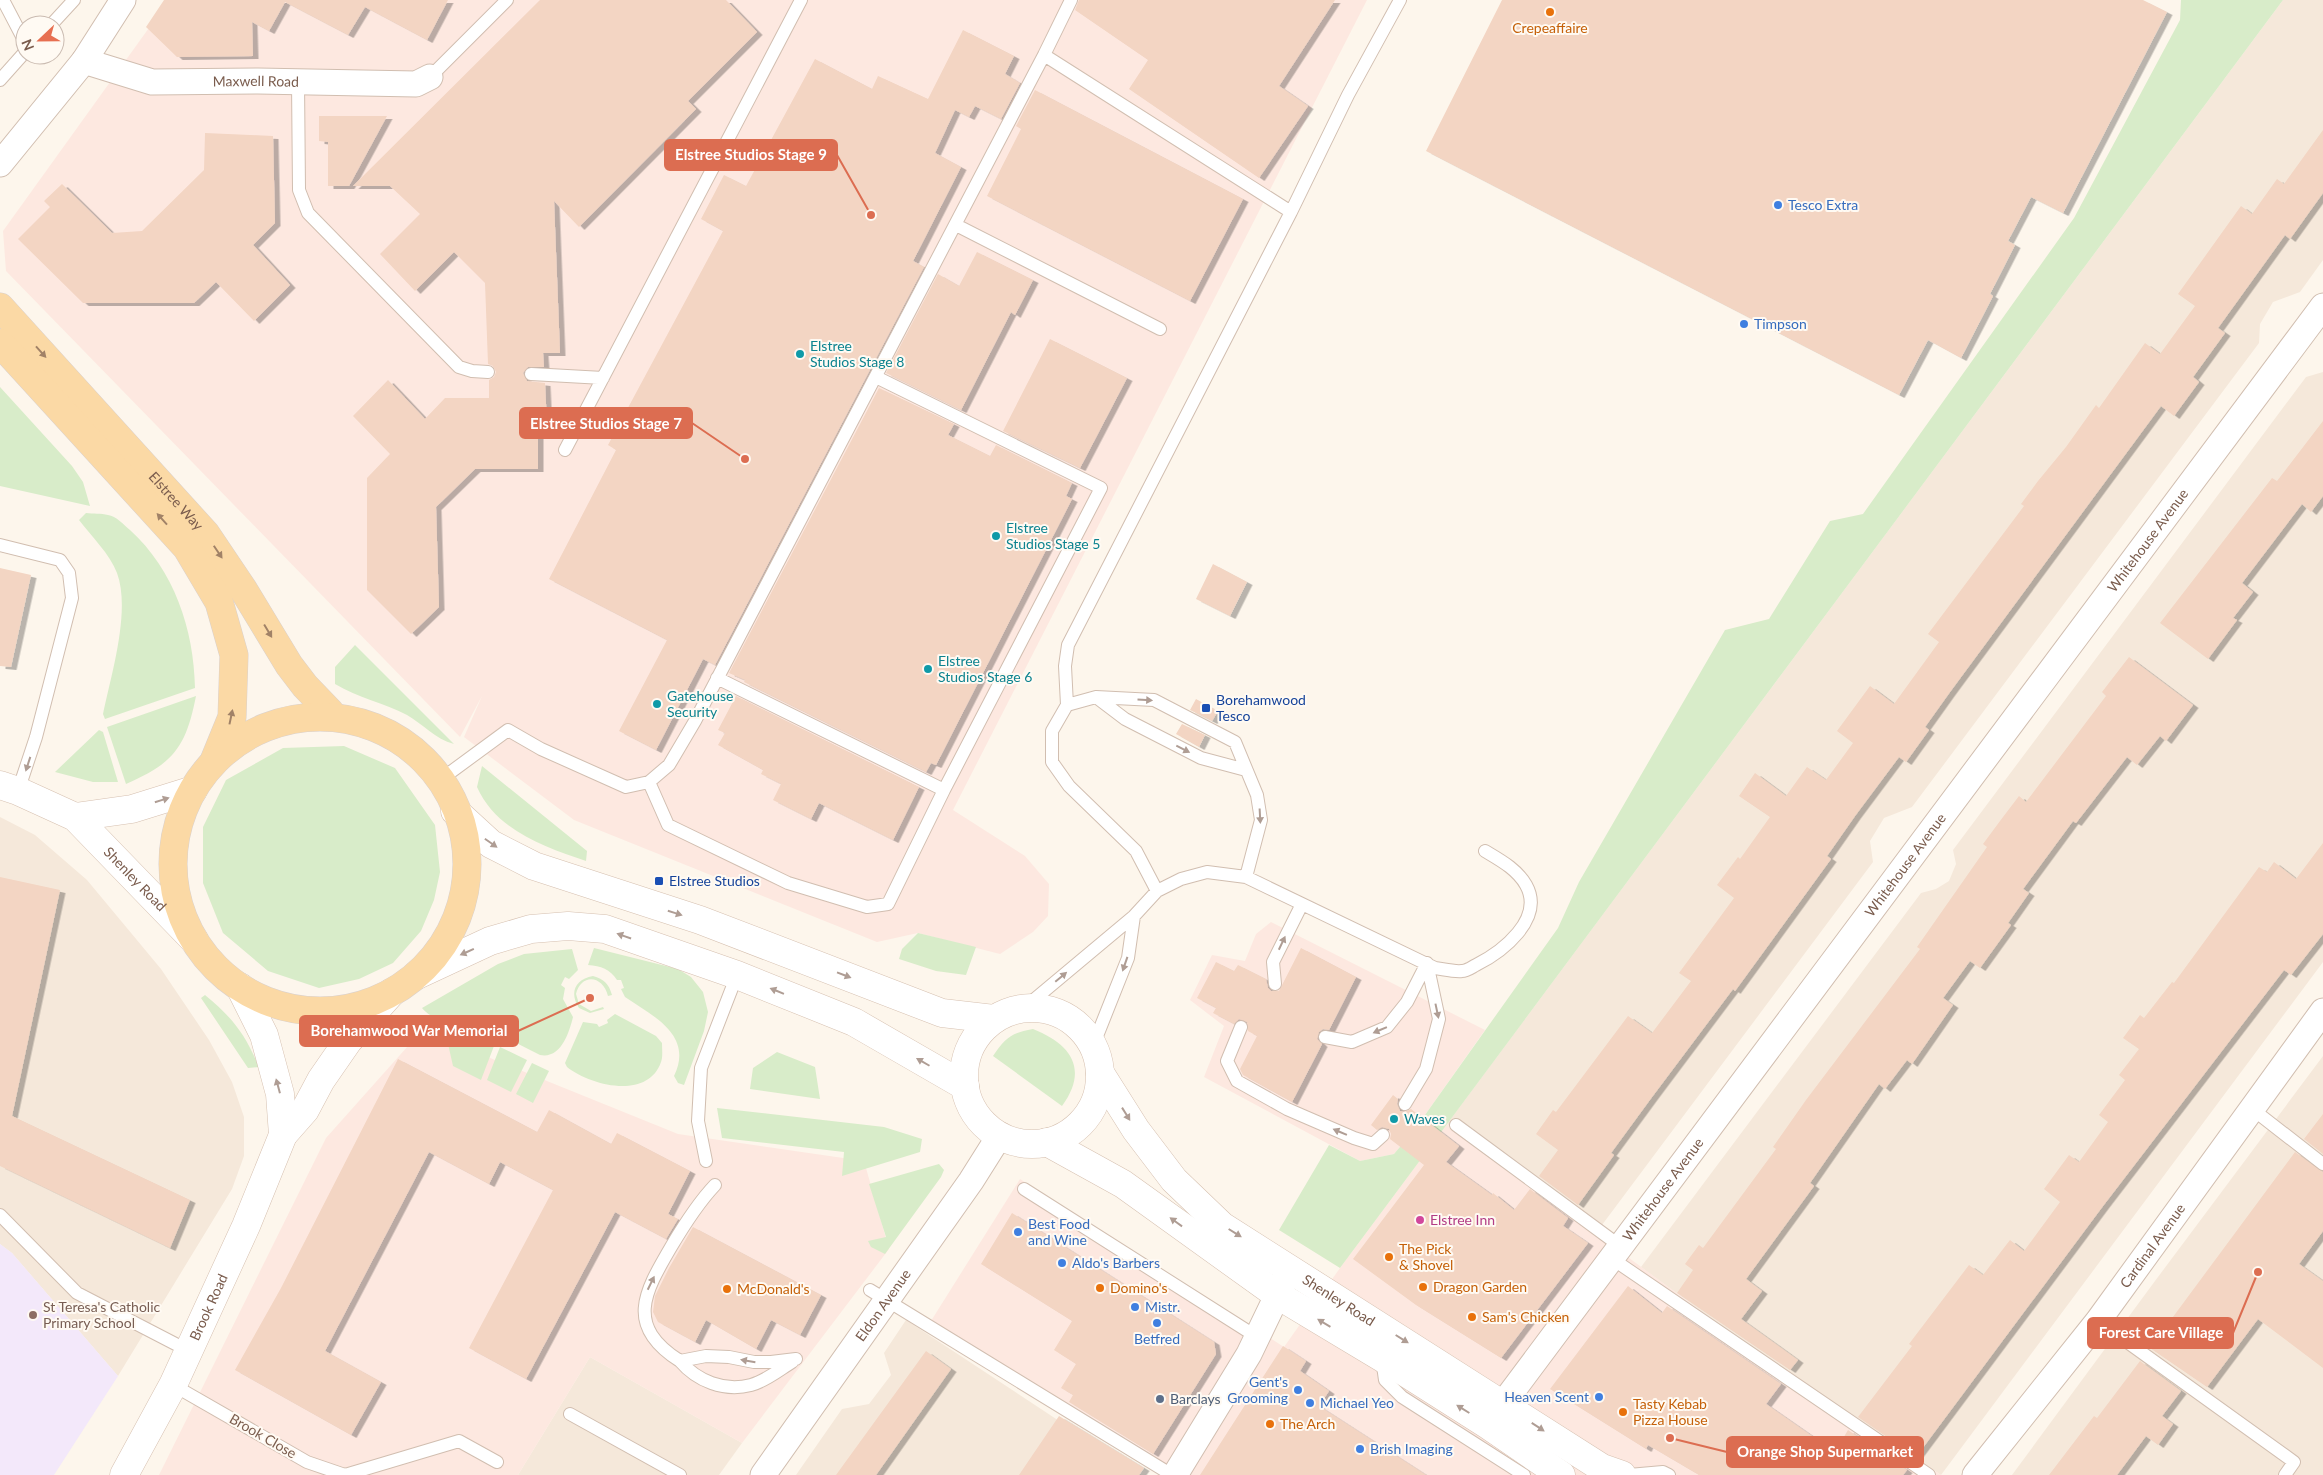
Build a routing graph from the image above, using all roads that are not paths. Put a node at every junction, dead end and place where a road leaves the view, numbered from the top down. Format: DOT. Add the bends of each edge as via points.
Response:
graph roads {
  1 [pos="3,0"];
  2 [pos="74,0"];
  3 [pos="123,0"];
  4 [pos="507,0"];
  5 [pos="801,0"];
  6 [pos="1071,0"];
  7 [pos="1400,0"];
  8 [pos="60,15"];
  9 [pos="15,23"];
  10 [pos="1044,55"];
  11 [pos="84,60"];
  12 [pos="15,63"];
  13 [pos="430,77"];
  14 [pos="0,80"];
  15 [pos="298,82"];
  16 [pos="0,164"];
  17 [pos="1291,212"];
  18 [pos="956,224"];
  19 [pos="2323,306"];
  20 [pos="0,307"];
  21 [pos="1160,329"];
  22 [pos="0,343"];
  23 [pos="488,372"];
  24 [pos="531,374"];
  25 [pos="876,377"];
  26 [pos="604,378"];
  27 [pos="565,450"];
  28 [pos="0,545"];
  29 [pos="717,678"];
  30 [pos="1096,697"];
  31 [pos="1067,705"];
  32 [pos="330,712"];
  33 [pos="214,762"];
  34 [pos="1246,770"];
  35 [pos="440,780"];
  36 [pos="649,782"];
  37 [pos="9,788"];
  38 [pos="193,790"];
  39 [pos="944,790"];
  40 [pos="455,811"];
  41 [pos="76,817"];
  42 [pos="1485,851"];
  43 [pos="1246,877"];
  44 [pos="1157,891"];
  45 [pos="1302,904"];
  46 [pos="1134,916"];
  47 [pos="194,940"];
  48 [pos="1427,963"];
  49 [pos="417,975"];
  50 [pos="737,975"];
  51 [pos="1270,981"];
  52 [pos="240,987"];
  53 [pos="391,993"];
  54 [pos="1024,1008"];
  55 [pos="2323,1011"];
  56 [pos="994,1019"];
  57 [pos="1241,1027"];
  58 [pos="1326,1037"];
  59 [pos="1093,1046"];
  60 [pos="1100,1073"];
  61 [pos="965,1086"];
  62 [pos="1404,1104"];
  63 [pos="2251,1108"];
  64 [pos="1456,1125"];
  65 [pos="283,1135"];
  66 [pos="1000,1135"];
  67 [pos="1383,1135"];
  68 [pos="1046,1142"];
  69 [pos="706,1161"];
  70 [pos="2323,1164"];
  71 [pos="715,1185"];
  72 [pos="1024,1189"];
  73 [pos="0,1215"];
  74 [pos="1615,1252"];
  75 [pos="1291,1269"];
  76 [pos="1276,1294"];
  77 [pos="878,1296"];
  78 [pos="2098,1321"];
  79 [pos="1256,1337"];
  80 [pos="188,1351"];
  81 [pos="1381,1357"];
  82 [pos="680,1362"];
  83 [pos="174,1385"];
  84 [pos="570,1414"];
  85 [pos="1495,1414"];
  86 [pos="497,1462"];
  87 [pos="124,1475"];
  88 [pos="680,1475"];
  89 [pos="763,1475"];
  90 [pos="1174,1475"];
  91 [pos="1524,1475"];
  92 [pos="1561,1475"];
  93 [pos="1622,1475"];
  94 [pos="1629,1475"];
  95 [pos="1669,1475"];
  96 [pos="1929,1475"];
  97 [pos="1975,1475"];
  98 [pos="2285,1475"];
  1 -- 9 [label="lane"];
  2 -- 8 [label="lane"];
  3 -- 11 [label="street"];
  4 -- 13 [label="lane"];
  5 -- 26 [label="lane"];
  6 -- 10 [label="lane"];
  7 -- 17 [label="lane"];
  10 -- 17 [label="lane"];
  10 -- 18 [label="lane"];
  11 -- 15 [label="street, Maxwell Road" via="152,82"];
  11 -- 16 [label="street"];
  12 -- 14 [label="lane"];
  13 -- 15 [label="street, Maxwell Road" via="416,84"];
  15 -- 23 [label="lane" via="299,190 308,212 459,367"];
  17 -- 31 [label="lane" via="1068,645"];
  18 -- 21 [label="lane"];
  18 -- 25 [label="lane"];
  19 -- 74 [label="street, Whitehouse Avenue"];
  20 -- 32 [label="main road, Elstree Way, one-way" via="206,534 289,665"];
  33 -- 22 [label="main road, Elstree Way, one-way" via="232,717 234,655 219,602 187,548"];
  24 -- 26 [label="lane"];
  25 -- 29 [label="lane"];
  25 -- 39 [label="lane" via="1101,488"];
  26 -- 27 [label="lane"];
  28 -- 37 [label="lane, one-way" via="60,560 69,573 72,598 36,737"];
  29 -- 36 [label="lane" via="669,765"];
  29 -- 39 [label="lane"];
  30 -- 31 [label="lane"];
  30 -- 34 [label="lane, one-way" via="1125,719 1201,758"];
  30 -- 34 [label="lane, one-way" via="1154,700 1235,742"];
  31 -- 44 [label="lane" via="1052,731 1052,762 1069,786 1136,851"];
  32 -- 33 [label="main road" via="278,723 243,739"];
  32 -- 35 [label="main road" via="359,720 386,733 415,752"];
  33 -- 38 [label="main road"];
  34 -- 43 [label="lane, one-way" via="1257,795 1261,820"];
  35 -- 36 [label="lane" via="508,730 541,749 626,787"];
  35 -- 40 [label="main road"];
  36 -- 39 [label="lane" via="668,825 788,883 867,907 888,904"];
  37 -- 41 [label="main road, Shenley Road"];
  41 -- 38 [label="main road, one-way" via="132,809"];
  38 -- 47 [label="main road" via="178,827 173,862 178,903"];
  40 -- 49 [label="main road" via="466,847 465,885 455,921 439,951"];
  40 -- 56 [label="main road, one-way" via="491,844 534,866 700,920 942,1013"];
  41 -- 47 [label="main road, Shenley Road"];
  42 -- 48 [label="lane" via="1516,871 1527,886 1531,900 1528,917 1520,932 1493,956 1463,971 1435,968"];
  43 -- 44 [label="lane" via="1207,872 1181,879"];
  43 -- 45 [label="lane"];
  44 -- 46 [label="lane"];
  45 -- 48 [label="lane"];
  51 -- 45 [label="lane, one-way" via="1273,962"];
  54 -- 46 [label="lane, one-way"];
  46 -- 59 [label="lane, one-way" via="1128,958"];
  47 -- 52 [label="main road" via="209,962"];
  48 -- 58 [label="lane, one-way" via="1407,1002 1387,1028 1352,1042"];
  48 -- 62 [label="lane, one-way" via="1439,1019 1426,1070"];
  50 -- 49 [label="main road, one-way" via="605,929 568,926 531,929 490,941"];
  49 -- 53 [label="main road"];
  61 -- 50 [label="main road, one-way" via="854,1022"];
  50 -- 69 [label="lane" via="701,1068 698,1121"];
  52 -- 53 [label="main road" via="267,1001 306,1010 330,1011 361,1006"];
  65 -- 52 [label="main road, Brook Road, one-way" via="280,1094 264,1035"];
  53 -- 65 [label="main road, Brook Road" via="348,1041 305,1110"];
  54 -- 56 [label="main road"];
  54 -- 59 [label="main road" via="1057,1012 1084,1032"];
  55 -- 63 [label="street, Cardinal Avenue"];
  56 -- 61 [label="main road" via="982,1029 971,1046 965,1066"];
  67 -- 57 [label="lane, one-way" via="1373,1144 1354,1138 1286,1109 1237,1081 1227,1061"];
  59 -- 60 [label="main road"];
  60 -- 68 [label="main road" via="1097,1096 1086,1117 1068,1133"];
  60 -- 75 [label="main road, Shenley Road, one-way" via="1136,1130 1174,1180 1222,1226"];
  61 -- 66 [label="main road" via="976,1115"];
  63 -- 70 [label="lane"];
  63 -- 78 [label="street, Cardinal Avenue"];
  64 -- 74 [label="lane"];
  65 -- 80 [label="main road, Brook Road" via="246,1226"];
  66 -- 68 [label="main road" via="1030,1144"];
  66 -- 77 [label="street, Eldon Avenue" via="971,1181"];
  76 -- 68 [label="main road, Shenley Road, one-way" via="1123,1184"];
  82 -- 71 [label="lane, one-way" via="654,1341 644,1306 649,1285 699,1201"];
  72 -- 79 [label="lane"];
  73 -- 80 [label="lane" via="77,1294"];
  74 -- 85 [label="street, Whitehouse Avenue"];
  74 -- 96 [label="lane"];
  75 -- 76 [label="street"];
  75 -- 85 [label="main road, Shenley Road, one-way"];
  76 -- 79 [label="street"];
  81 -- 76 [label="main road, Shenley Road, one-way"];
  77 -- 89 [label="street, Eldon Avenue"];
  77 -- 90 [label="lane"];
  78 -- 97 [label="street, Cardinal Avenue"];
  78 -- 98 [label="lane" via="2294,1462"];
  79 -- 90 [label="street"];
  80 -- 83 [label="main road, Brook Road"];
  85 -- 81 [label="main road, Shenley Road, one-way"];
  81 -- 91 [label="lane" via="1385,1380 1402,1397"];
  82 -- 82 [label="lane, one-way" via="707,1383 732,1387 751,1385 796,1359 762,1362 706,1356"];
  83 -- 86 [label="lane, Brook Close" via="307,1462 345,1475 459,1441"];
  83 -- 87 [label="main road, Brook Road"];
  84 -- 88 [label="lane"];
  85 -- 92 [label="main road, Shenley Road"];
  85 -- 93 [label="main road, Shenley Road, one-way"];
  94 -- 95 [label="lane" via="1663,1472"];
}
